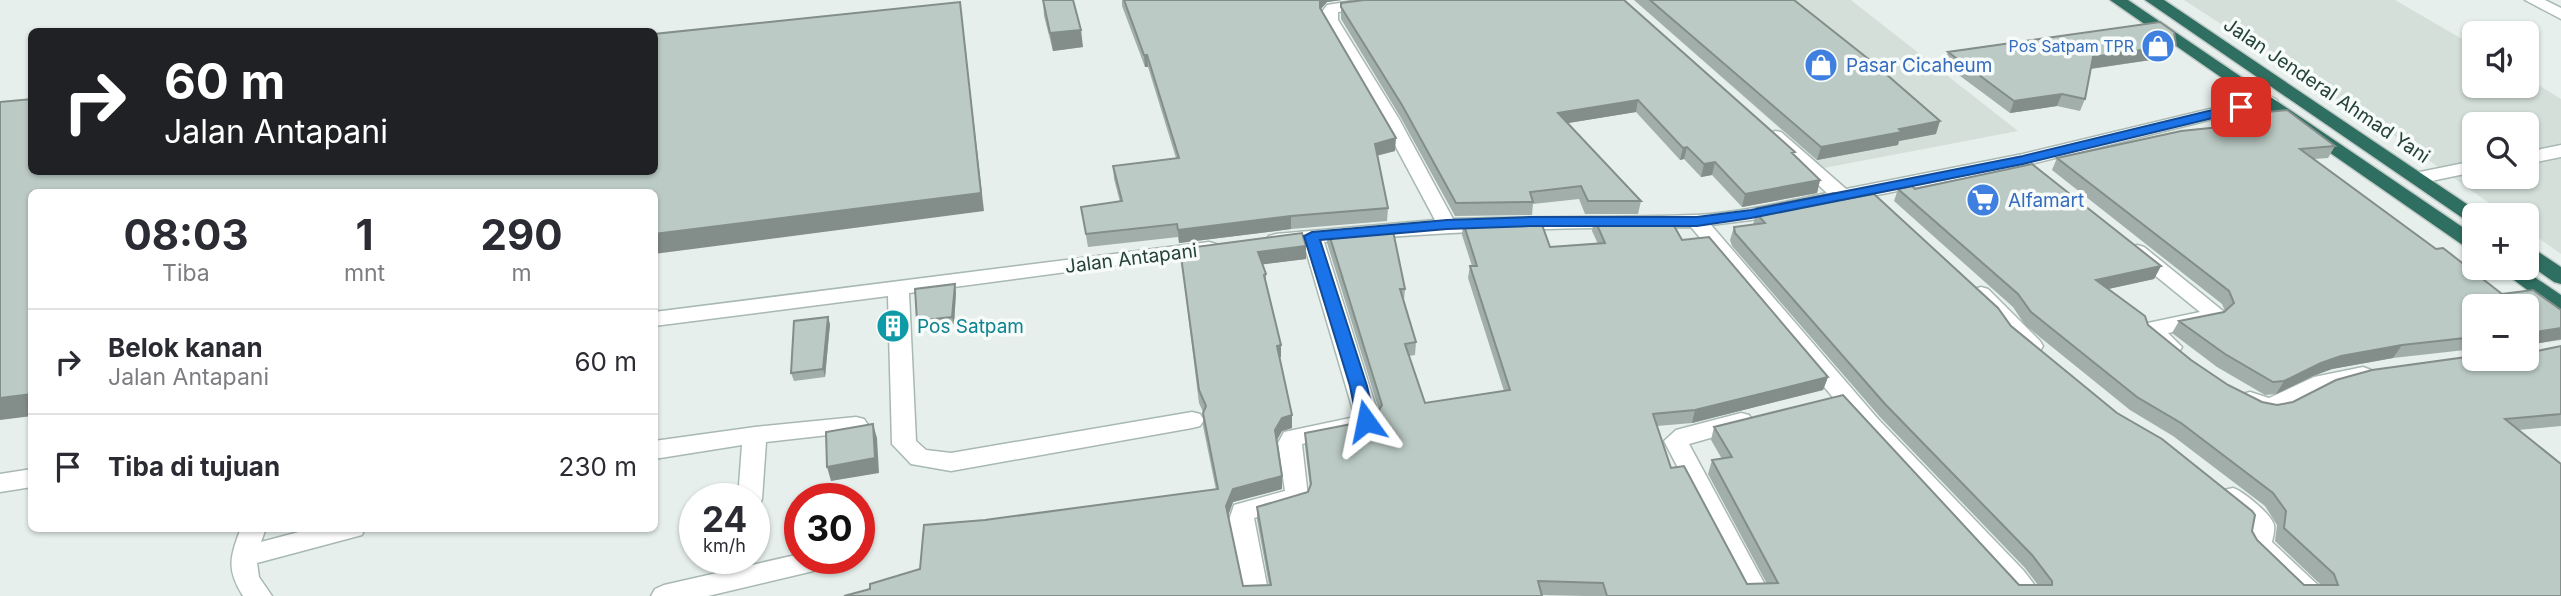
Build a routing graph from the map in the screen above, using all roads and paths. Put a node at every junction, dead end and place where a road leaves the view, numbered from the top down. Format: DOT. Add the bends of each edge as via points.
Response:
graph roads {
  1 [pos="1398,0"];
  2 [pos="2118,0"];
  3 [pos="2153,0"];
  4 [pos="2533,0"];
  5 [pos="2561,14"];
  6 [pos="2268,100"];
  7 [pos="1764,127"];
  8 [pos="2561,151"];
  9 [pos="2539,156"];
  10 [pos="2023,160"];
  11 [pos="2462,169"];
  12 [pos="2045,177"];
  13 [pos="2417,178"];
  14 [pos="1868,191"];
  15 [pos="1842,196"];
  16 [pos="1887,208"];
  17 [pos="2462,209"];
  18 [pos="1697,222"];
  19 [pos="1447,225"];
  20 [pos="1312,236"];
  21 [pos="2462,236"];
  22 [pos="2120,238"];
  23 [pos="1263,241"];
  24 [pos="1222,247"];
  25 [pos="2539,261"];
  26 [pos="2561,277"];
  27 [pos="2526,280"];
  28 [pos="1969,283"];
  29 [pos="898,288"];
  30 [pos="2561,304"];
  31 [pos="658,318"];
  32 [pos="2183,357"];
  33 [pos="2046,358"];
  34 [pos="2388,370"];
  35 [pos="2228,387"];
  36 [pos="1845,396"];
  37 [pos="1819,402"];
  38 [pos="1767,415"];
  39 [pos="1192,421"];
  40 [pos="856,425"];
  41 [pos="755,435"];
  42 [pos="658,449"];
  43 [pos="28,479"];
  44 [pos="2213,481"];
  45 [pos="0,483"];
  46 [pos="751,483"];
  47 [pos="252,532"];
  48 [pos="338,532"];
  49 [pos="243,557"];
  50 [pos="725,574"];
  51 [pos="259,596"];
  52 [pos="664,596"];
  53 [pos="1256,596"];
  54 [pos="1758,596"];
  55 [pos="2030,596"];
  56 [pos="2313,596"];
  1 -- 19 [label="street" via="1333,8 1330,20 1390,118"];
  2 -- 6 [label="highway"];
  3 -- 13 [label="highway, Jalan Jenderal Ahmad Yani"];
  4 -- 5 [label="street"];
  6 -- 10 [label="street"];
  6 -- 21 [label="highway"];
  7 -- 15 [label="street"];
  8 -- 9 [label="street"];
  10 -- 12 [label="street"];
  10 -- 14 [label="street"];
  11 -- 13 [label="street"];
  13 -- 17 [label="highway, Jalan Jenderal Ahmad Yani"];
  14 -- 15 [label="street"];
  14 -- 16 [label="street"];
  15 -- 18 [label="street"];
  18 -- 19 [label="street"];
  18 -- 36 [label="street"];
  19 -- 20 [label="street"];
  20 -- 23 [label="street"];
  20 -- 53 [label="street" via="1367,417 1363,424 1292,438 1296,497 1243,512"];
  22 -- 32 [label="street" via="2212,311 2207,318 2151,331"];
  24 -- 29 [label="street, Jalan Antapani"];
  25 -- 26 [label="highway"];
  27 -- 30 [label="highway"];
  28 -- 33 [label="street"];
  29 -- 31 [label="street, Jalan Antapani"];
  29 -- 39 [label="street" via="904,444 919,458 951,462"];
  34 -- 35 [label="street" via="2322,383 2271,407 2257,405"];
  36 -- 37 [label="street"];
  36 -- 55 [label="street"];
  38 -- 54 [label="street" via="1676,441"];
  40 -- 41 [label="street"];
  41 -- 42 [label="street"];
  41 -- 46 [label="street"];
  43 -- 45 [label="street"];
  44 -- 56 [label="street" via="2254,515 2262,526 2259,545"];
  47 -- 49 [label="street"];
  48 -- 49 [label="street"];
  49 -- 51 [label="street" via="246,582"];
  50 -- 52 [label="street"];
}
